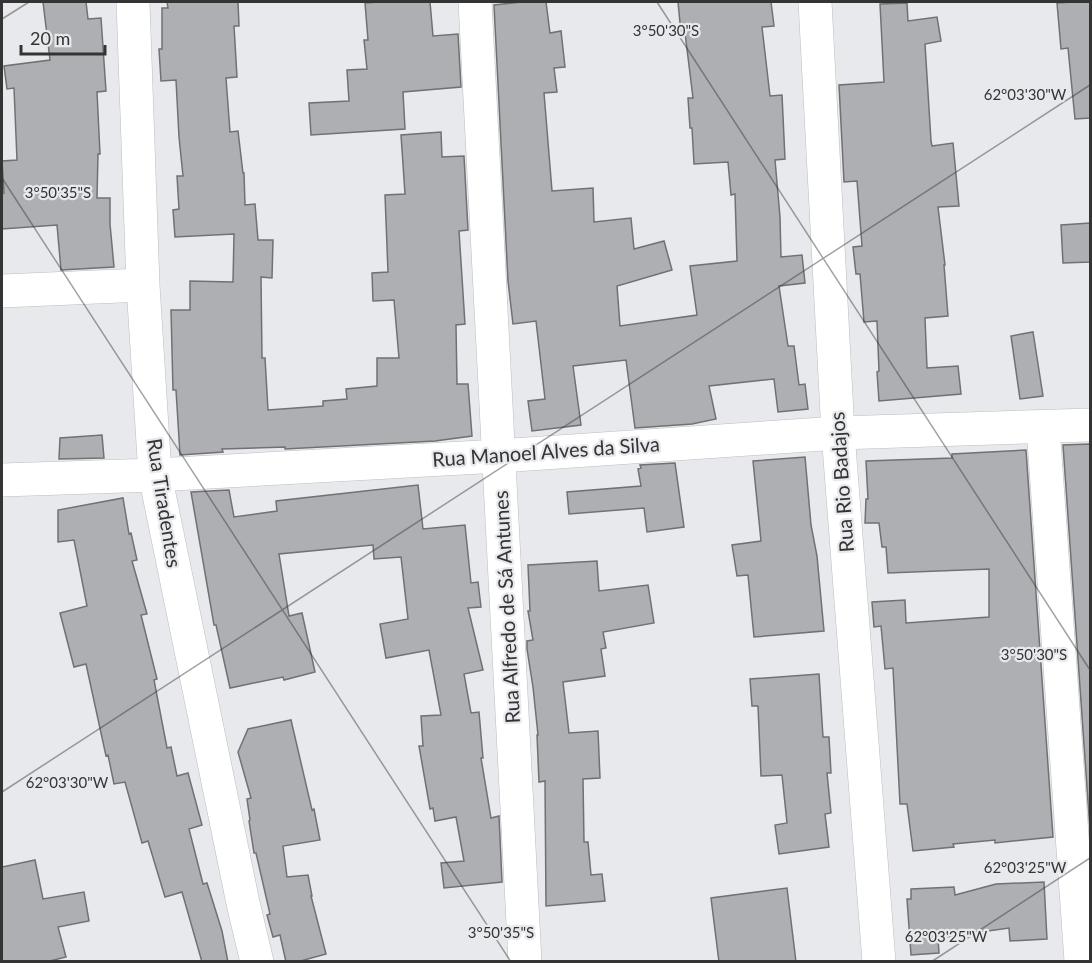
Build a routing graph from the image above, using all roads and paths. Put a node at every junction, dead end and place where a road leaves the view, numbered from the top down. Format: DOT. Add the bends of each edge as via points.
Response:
graph roads {
  1 [pos="133,2"];
  2 [pos="475,2"];
  3 [pos="815,2"];
  4 [pos="143,285"];
  5 [pos="2,291"];
  6 [pos="1090,425"];
  7 [pos="1043,427"];
  8 [pos="838,433"];
  9 [pos="500,456"];
  10 [pos="155,474"];
  11 [pos="2,480"];
  12 [pos="1090,959"];
  13 [pos="1079,961"];
  14 [pos="257,962"];
  15 [pos="525,962"];
  16 [pos="879,962"];
  1 -- 4 [label="street, Rua Tiradentes"];
  2 -- 9 [label="street, Rua Alfredo de Sá Antunes"];
  3 -- 8 [label="street, Rua Rio Badajos"];
  4 -- 5 [label="street"];
  4 -- 10 [label="street, Rua Tiradentes"];
  6 -- 7 [label="street, Rua Manoel Alves da Silva"];
  7 -- 8 [label="street, Rua Manoel Alves da Silva"];
  7 -- 13 [label="street"];
  8 -- 9 [label="street, Rua Manoel Alves da Silva"];
  8 -- 16 [label="street, Rua Rio Badajos"];
  9 -- 10 [label="street, Rua Manoel Alves da Silva"];
  9 -- 15 [label="street, Rua Alfredo de Sá Antunes"];
  10 -- 11 [label="street, Rua Manoel Alves da Silva"];
  10 -- 14 [label="street, Rua Tiradentes"];
  12 -- 13 [label="street"];
}
